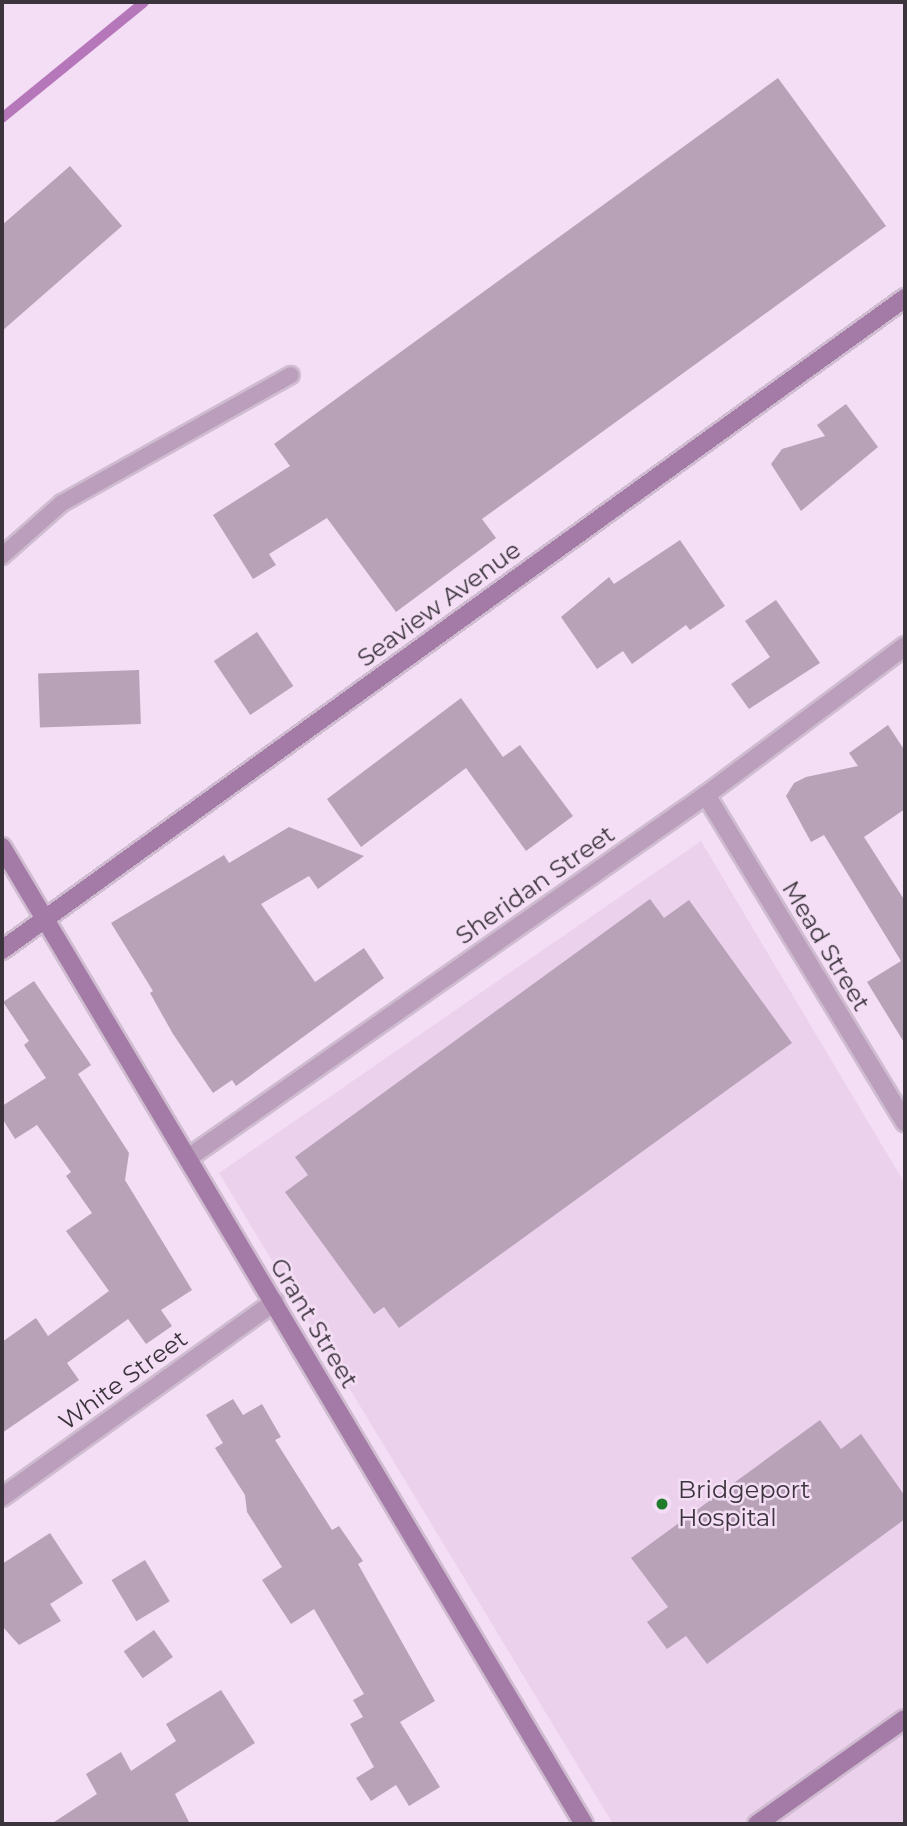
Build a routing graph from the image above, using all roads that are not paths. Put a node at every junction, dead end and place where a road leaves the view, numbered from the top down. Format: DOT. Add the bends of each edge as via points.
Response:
graph roads {
  1 [pos="905,298"];
  2 [pos="291,374"];
  3 [pos="2,556"];
  4 [pos="905,646"];
  5 [pos="706,795"];
  6 [pos="2,847"];
  7 [pos="44,920"];
  8 [pos="2,950"];
  9 [pos="905,1122"];
  10 [pos="188,1158"];
  11 [pos="274,1302"];
  12 [pos="2,1497"];
  13 [pos="905,1719"];
  14 [pos="584,1824"];
  15 [pos="757,1824"];
  1 -- 7 [label="main road, Seaview Avenue"];
  2 -- 3 [label="lane" via="62,503"];
  4 -- 5 [label="street, Sheridan Street"];
  5 -- 9 [label="street, Mead Street"];
  5 -- 10 [label="street, Sheridan Street"];
  6 -- 7 [label="main road, Grant Street"];
  7 -- 8 [label="main road, Seaview Avenue"];
  7 -- 10 [label="main road, Grant Street"];
  10 -- 11 [label="main road, Grant Street"];
  11 -- 12 [label="street, White Street"];
  11 -- 14 [label="main road, Grant Street"];
  13 -- 15 [label="main road"];
}
